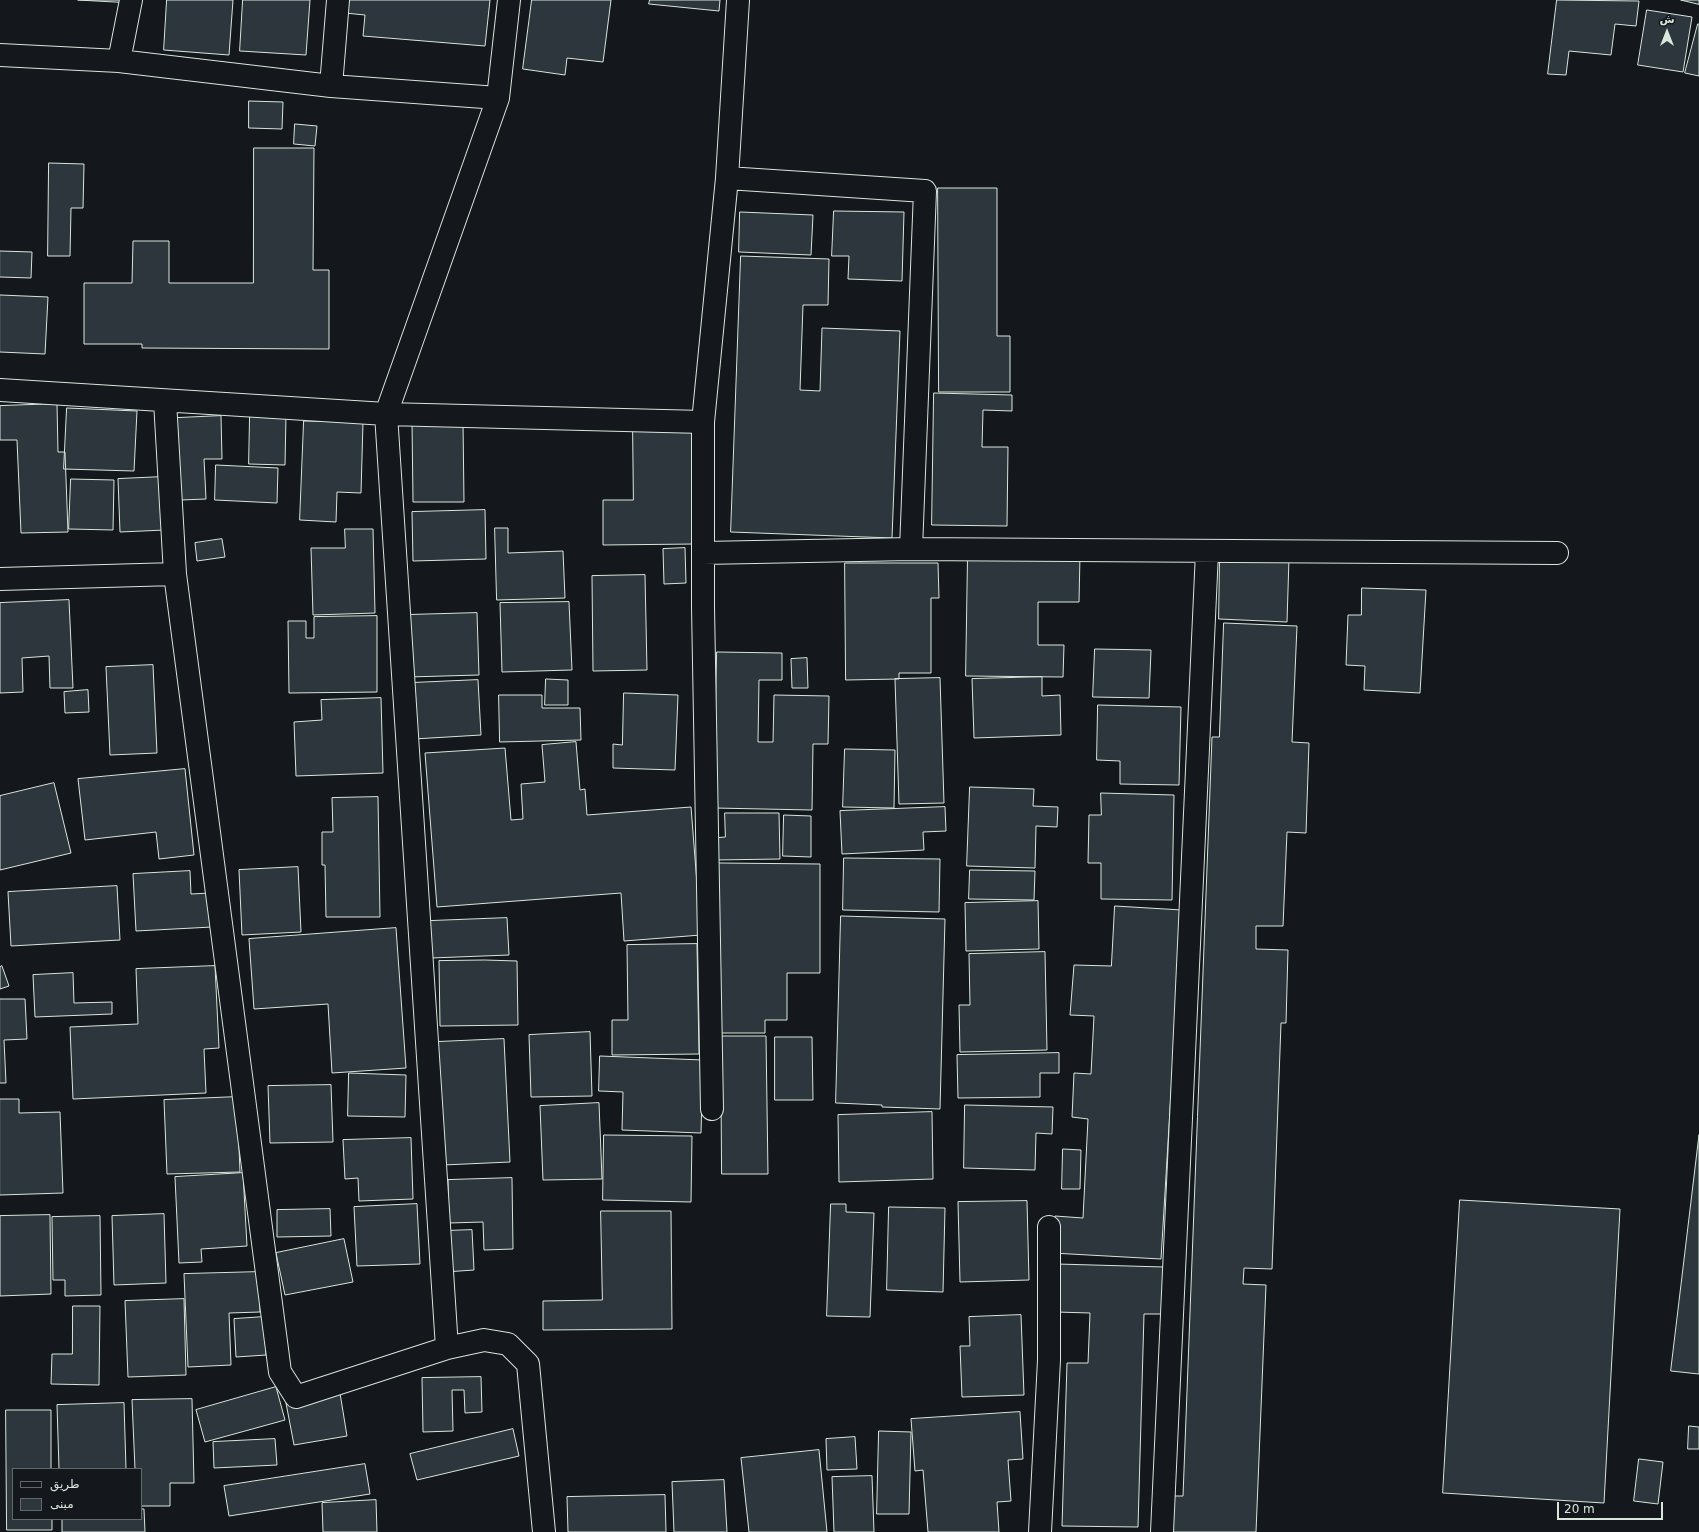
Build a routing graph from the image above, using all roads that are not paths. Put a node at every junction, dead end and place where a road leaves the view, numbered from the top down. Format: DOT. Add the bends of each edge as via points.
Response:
graph roads {
  1 [pos="131,0"];
  2 [pos="338,0"];
  3 [pos="509,0"];
  4 [pos="738,0"];
  5 [pos="0,55"];
  6 [pos="119,61"];
  7 [pos="332,86"];
  8 [pos="498,98"];
  9 [pos="727,178"];
  10 [pos="0,390"];
  11 [pos="165,401"];
  12 [pos="386,414"];
  13 [pos="702,422"];
  14 [pos="911,549"];
  15 [pos="1207,552"];
  16 [pos="704,553"];
  17 [pos="1557,553"];
  18 [pos="175,574"];
  19 [pos="0,579"];
  20 [pos="712,1109"];
  21 [pos="1049,1227"];
  22 [pos="447,1348"];
  23 [pos="544,1532"];
  24 [pos="1040,1532"];
  25 [pos="1162,1532"];
  1 -- 6 [label="street"];
  2 -- 7 [label="street"];
  3 -- 8 [label="street"];
  4 -- 9 [label="street"];
  5 -- 6 [label="street"];
  6 -- 7 [label="street"];
  7 -- 8 [label="street"];
  8 -- 12 [label="street"];
  9 -- 13 [label="street"];
  9 -- 14 [label="street" via="925,190"];
  10 -- 11 [label="street"];
  11 -- 12 [label="street"];
  11 -- 18 [label="street"];
  12 -- 13 [label="street"];
  12 -- 22 [label="street"];
  13 -- 16 [label="street"];
  14 -- 15 [label="street"];
  14 -- 16 [label="street"];
  15 -- 17 [label="street"];
  15 -- 25 [label="street"];
  16 -- 20 [label="street"];
  18 -- 19 [label="street"];
  18 -- 22 [label="street" via="280,1372 296,1397"];
  21 -- 24 [label="street" via="1049,1360"];
  22 -- 23 [label="street" via="484,1340 508,1344 528,1364"];
}
